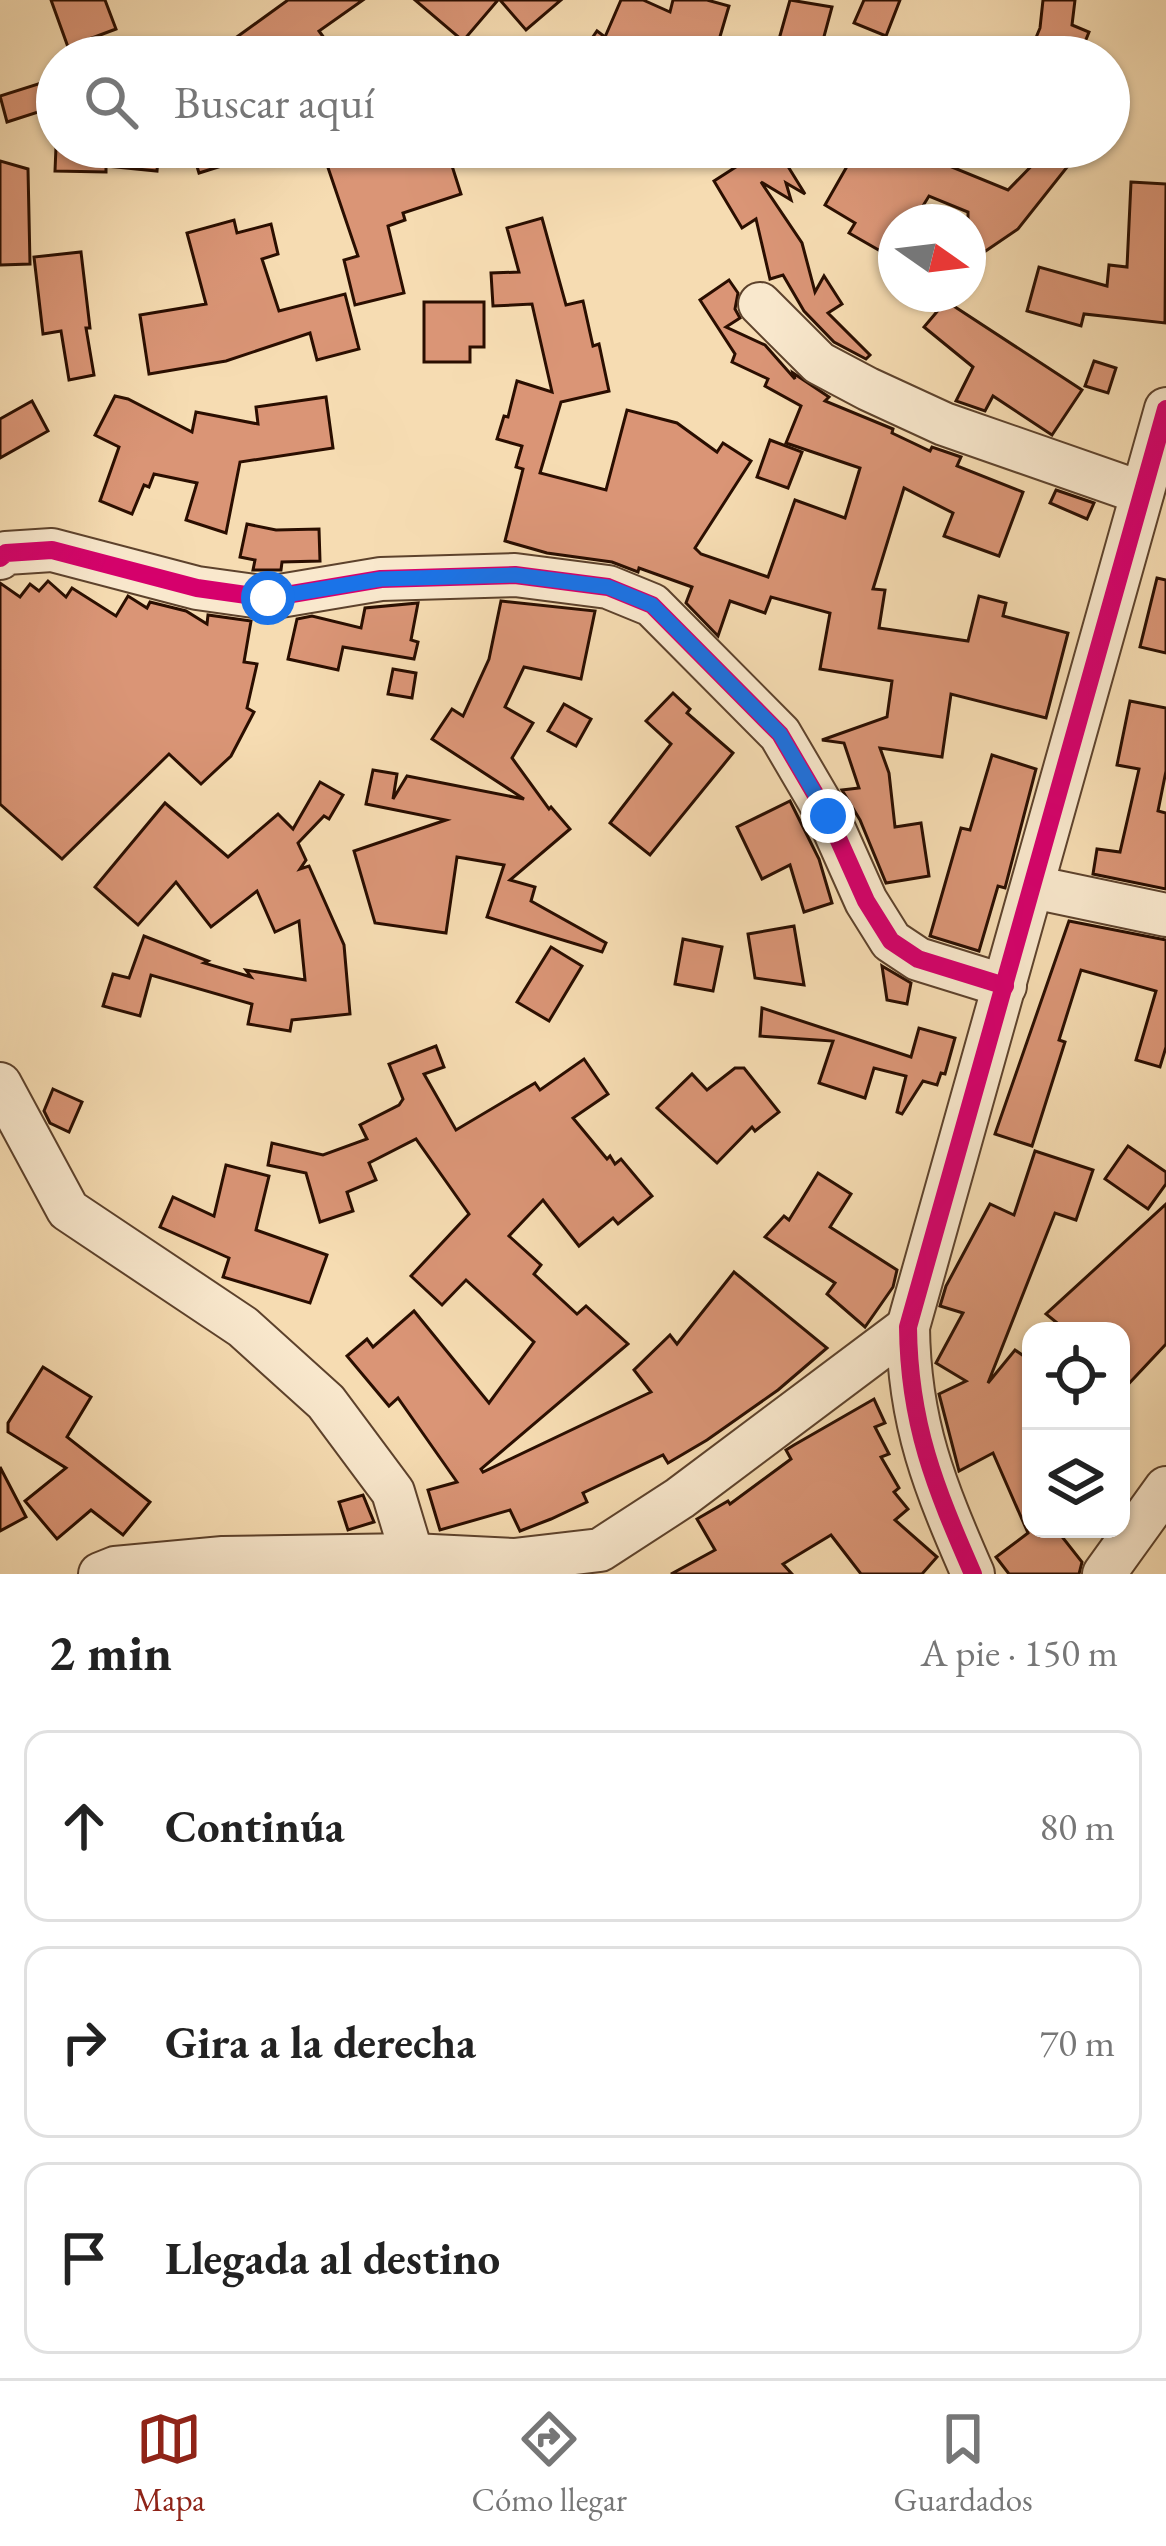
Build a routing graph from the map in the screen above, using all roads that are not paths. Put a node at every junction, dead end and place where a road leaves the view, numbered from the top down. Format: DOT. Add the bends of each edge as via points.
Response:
graph roads {
  1 [pos="760,304"];
  2 [pos="1166,409"];
  3 [pos="1142,493"];
  4 [pos="0,558"];
  5 [pos="1033,887"];
  6 [pos="1166,915"];
  7 [pos="1005,986"];
  8 [pos="0,1084"];
  9 [pos="908,1327"];
  10 [pos="1166,1488"];
  11 [pos="401,1565"];
  12 [pos="100,1574"];
  13 [pos="973,1574"];
  14 [pos="1104,1574"];
  1 -- 3 [label="street" via="818,363 868,389"];
  2 -- 3 [label="street"];
  3 -- 5 [label="street"];
  4 -- 7 [label="street" via="52,550 268,598 381,579 515,575 608,587 652,605 780,734 891,941 917,959"];
  5 -- 6 [label="street"];
  5 -- 7 [label="street"];
  7 -- 9 [label="street"];
  8 -- 11 [label="street" via="68,1210 243,1327 326,1402 393,1492"];
  9 -- 11 [label="street" via="599,1550"];
  9 -- 13 [label="street" via="917,1430"];
  10 -- 14 [label="street"];
  11 -- 12 [label="street" via="223,1558"];
}
